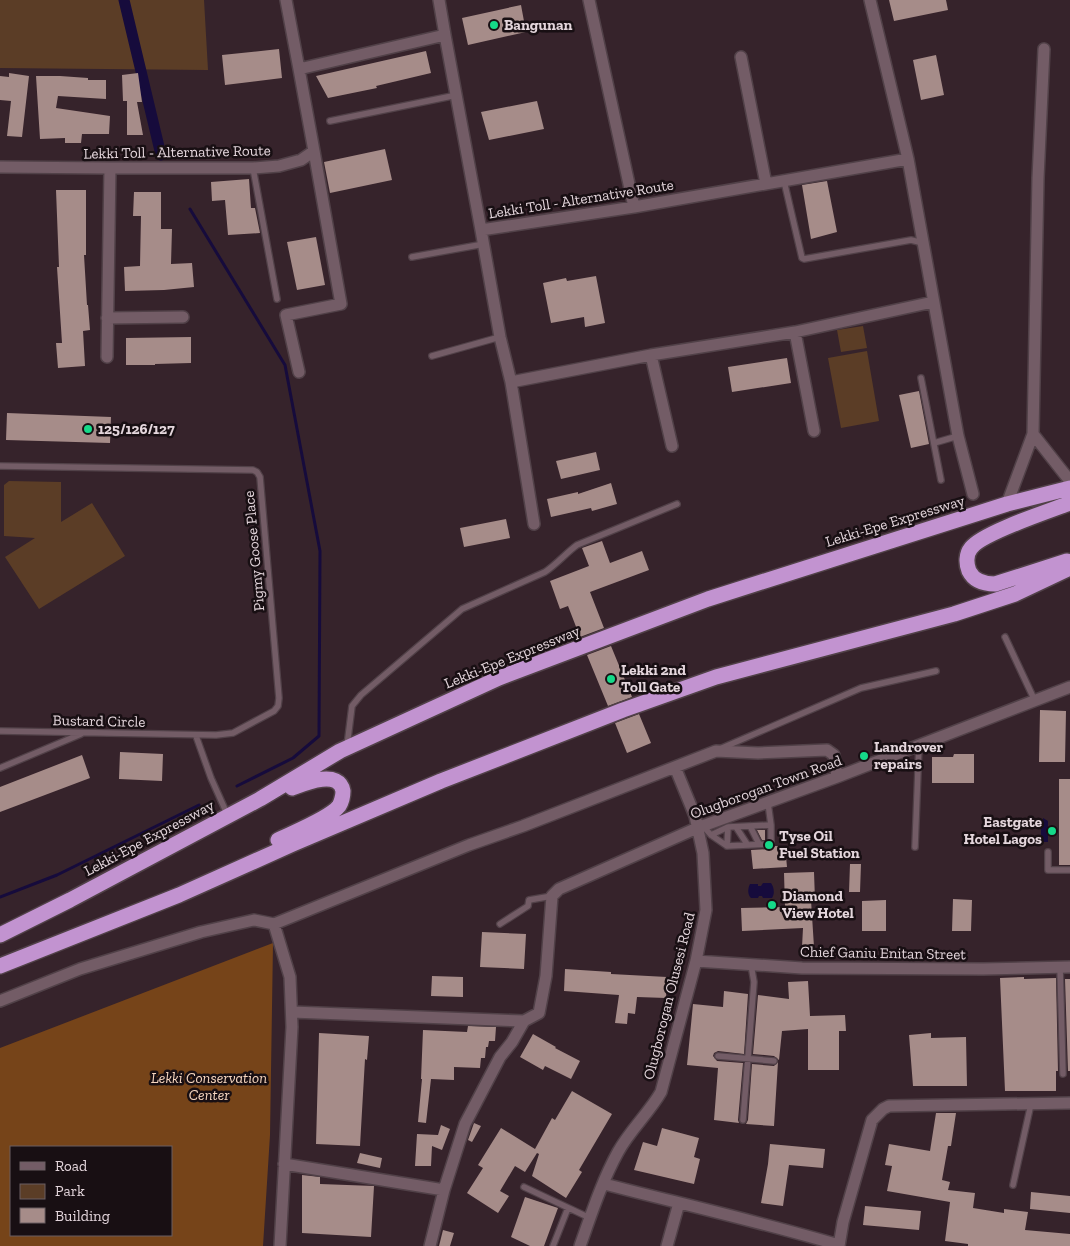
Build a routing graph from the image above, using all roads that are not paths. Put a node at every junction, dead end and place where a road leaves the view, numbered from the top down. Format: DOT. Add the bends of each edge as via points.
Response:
graph roads {
  1 [pos="286,0"];
  2 [pos="439,0"];
  3 [pos="589,0"];
  4 [pos="870,0"];
  5 [pos="446,35"];
  6 [pos="1044,49"];
  7 [pos="741,58"];
  8 [pos="299,69"];
  9 [pos="457,96"];
  10 [pos="330,121"];
  11 [pos="314,151"];
  12 [pos="908,159"];
  13 [pos="0,166"];
  14 [pos="110,168"];
  15 [pos="253,168"];
  16 [pos="784,180"];
  17 [pos="766,184"];
  18 [pos="634,207"];
  19 [pos="481,230"];
  20 [pos="923,243"];
  21 [pos="484,244"];
  22 [pos="412,257"];
  23 [pos="277,299"];
  24 [pos="933,302"];
  25 [pos="183,317"];
  26 [pos="108,318"];
  27 [pos="795,332"];
  28 [pos="500,337"];
  29 [pos="651,355"];
  30 [pos="432,356"];
  31 [pos="107,357"];
  32 [pos="299,372"];
  33 [pos="921,378"];
  34 [pos="511,382"];
  35 [pos="814,431"];
  36 [pos="1033,434"];
  37 [pos="958,436"];
  38 [pos="934,443"];
  39 [pos="672,446"];
  40 [pos="0,466"];
  41 [pos="941,480"];
  42 [pos="1070,481"];
  43 [pos="1070,488"];
  44 [pos="973,494"];
  45 [pos="1070,503"];
  46 [pos="677,504"];
  47 [pos="1007,504"];
  48 [pos="534,524"];
  49 [pos="1070,560"];
  50 [pos="1070,568"];
  51 [pos="1005,637"];
  52 [pos="936,671"];
  53 [pos="1070,688"];
  54 [pos="1034,701"];
  55 [pos="0,731"];
  56 [pos="84,733"];
  57 [pos="196,736"];
  58 [pos="919,744"];
  59 [pos="347,748"];
  60 [pos="716,751"];
  61 [pos="675,767"];
  62 [pos="0,768"];
  63 [pos="837,777"];
  64 [pos="260,799"];
  65 [pos="767,802"];
  66 [pos="228,816"];
  67 [pos="771,825"];
  68 [pos="750,826"];
  69 [pos="728,827"];
  70 [pos="736,827"];
  71 [pos="704,830"];
  72 [pos="747,844"];
  73 [pos="759,844"];
  74 [pos="727,846"];
  75 [pos="915,847"];
  76 [pos="1048,852"];
  77 [pos="257,860"];
  78 [pos="1070,870"];
  79 [pos="555,893"];
  80 [pos="274,924"];
  81 [pos="500,924"];
  82 [pos="0,935"];
  83 [pos="696,961"];
  84 [pos="751,965"];
  85 [pos="0,966"];
  86 [pos="1065,967"];
  87 [pos="0,1001"];
  88 [pos="292,1012"];
  89 [pos="524,1021"];
  90 [pos="718,1056"];
  91 [pos="748,1059"];
  92 [pos="774,1061"];
  93 [pos="1063,1074"];
  94 [pos="1070,1103"];
  95 [pos="1031,1104"];
  96 [pos="743,1120"];
  97 [pos="284,1164"];
  98 [pos="604,1184"];
  99 [pos="1013,1185"];
  100 [pos="524,1187"];
  101 [pos="444,1190"];
  102 [pos="678,1203"];
  103 [pos="568,1208"];
  104 [pos="590,1218"];
  105 [pos="280,1246"];
  106 [pos="430,1246"];
  107 [pos="553,1246"];
  108 [pos="580,1246"];
  109 [pos="667,1246"];
  110 [pos="839,1246"];
  1 -- 8 [label="street"];
  2 -- 5 [label="street, Lekki Toll - Alternative Route"];
  3 -- 18 [label="street"];
  4 -- 12 [label="street"];
  5 -- 8 [label="street"];
  5 -- 9 [label="street, Lekki Toll - Alternative Route"];
  6 -- 36 [label="street"];
  7 -- 17 [label="street"];
  8 -- 11 [label="street"];
  9 -- 10 [label="lane"];
  9 -- 19 [label="street, Lekki Toll - Alternative Route"];
  11 -- 15 [label="street, Lekki Toll - Alternative Route" via="301,160"];
  11 -- 32 [label="street" via="341,304 286,316"];
  12 -- 16 [label="street, Lekki Toll - Alternative Route"];
  12 -- 20 [label="street"];
  13 -- 14 [label="street, Lekki Toll - Alternative Route"];
  14 -- 15 [label="street, Lekki Toll - Alternative Route"];
  14 -- 26 [label="street"];
  15 -- 23 [label="lane"];
  16 -- 17 [label="street, Lekki Toll - Alternative Route"];
  16 -- 20 [label="lane" via="804,259 911,240"];
  17 -- 18 [label="street, Lekki Toll - Alternative Route"];
  18 -- 19 [label="street, Lekki Toll - Alternative Route"];
  19 -- 21 [label="street"];
  20 -- 24 [label="street"];
  21 -- 22 [label="lane"];
  21 -- 28 [label="street"];
  24 -- 27 [label="street"];
  24 -- 37 [label="street"];
  25 -- 26 [label="street"];
  26 -- 31 [label="street"];
  27 -- 29 [label="street"];
  27 -- 35 [label="street"];
  28 -- 30 [label="lane"];
  28 -- 34 [label="street"];
  29 -- 34 [label="street"];
  29 -- 39 [label="street"];
  33 -- 38 [label="lane"];
  34 -- 48 [label="street"];
  36 -- 42 [label="street"];
  36 -- 47 [label="street"];
  37 -- 38 [label="lane"];
  37 -- 44 [label="street"];
  38 -- 41 [label="lane"];
  40 -- 57 [label="lane, Pigmy Goose Place" via="253,470 260,476 278,706 274,712 233,733"];
  43 -- 47 [label="highway, Lekki-Epe Expressway"];
  45 -- 49 [label="highway" via="983,538 969,550 967,559 968,570 984,584 995,584"];
  46 -- 59 [label="lane" via="577,545 545,572 462,609 360,694 352,706"];
  47 -- 59 [label="highway, Lekki-Epe Expressway" via="708,599 499,678"];
  50 -- 77 [label="highway" via="1015,594 954,614 716,677 622,710 441,781"];
  51 -- 54 [label="lane"];
  52 -- 60 [label="lane" via="861,688"];
  53 -- 54 [label="street, Olugborogan Town Road"];
  54 -- 58 [label="street, Olugborogan Town Road"];
  55 -- 56 [label="lane, Bustard Circle"];
  56 -- 57 [label="lane, Bustard Circle"];
  56 -- 62 [label="lane"];
  57 -- 66 [label="lane"];
  58 -- 63 [label="street, Olugborogan Town Road"];
  58 -- 75 [label="lane"];
  59 -- 64 [label="highway, Lekki-Epe Expressway"];
  60 -- 61 [label="street"];
  60 -- 63 [label="street" via="828,750 834,755"];
  61 -- 71 [label="street, Olugborogan Olusesi Road"];
  61 -- 80 [label="street"];
  63 -- 65 [label="street, Olugborogan Town Road"];
  64 -- 66 [label="highway, Lekki-Epe Expressway"];
  64 -- 77 [label="highway" via="321,779 338,783 343,796 339,806 329,814 273,842"];
  65 -- 67 [label="lane"];
  65 -- 71 [label="street, Olugborogan Town Road"];
  66 -- 82 [label="highway, Lekki-Epe Expressway"];
  67 -- 68 [label="lane"];
  67 -- 73 [label="lane" via="771,844"];
  68 -- 70 [label="lane"];
  68 -- 73 [label="lane"];
  69 -- 70 [label="lane"];
  69 -- 71 [label="lane"];
  69 -- 74 [label="lane"];
  70 -- 72 [label="lane"];
  71 -- 74 [label="lane"];
  71 -- 79 [label="street, Olugborogan Town Road"];
  71 -- 83 [label="street, Olugborogan Olusesi Road" via="706,910"];
  72 -- 73 [label="lane"];
  72 -- 74 [label="lane"];
  76 -- 78 [label="lane" via="1048,870"];
  77 -- 85 [label="highway" via="179,896"];
  79 -- 81 [label="lane" via="529,900 528,906"];
  79 -- 89 [label="street" via="539,1013"];
  80 -- 87 [label="street" via="254,920 201,932 80,969"];
  80 -- 88 [label="street" via="290,977"];
  83 -- 84 [label="street, Chief Ganiu Enitan Street"];
  83 -- 98 [label="street, Olugborogan Olusesi Road" via="661,1092 618,1152"];
  84 -- 86 [label="street, Chief Ganiu Enitan Street" via="802,968"];
  84 -- 91 [label="lane" via="754,982"];
  86 -- 93 [label="lane"];
  88 -- 89 [label="street"];
  88 -- 97 [label="street"];
  89 -- 101 [label="street" via="500,1057 465,1124"];
  90 -- 91 [label="lane"];
  91 -- 92 [label="lane"];
  91 -- 96 [label="lane"];
  94 -- 95 [label="street"];
  95 -- 99 [label="lane"];
  95 -- 110 [label="street" via="889,1106 883,1109 872,1120"];
  97 -- 101 [label="street"];
  97 -- 105 [label="street"];
  98 -- 102 [label="street"];
  98 -- 104 [label="street, Olugborogan Olusesi Road"];
  100 -- 103 [label="lane"];
  101 -- 106 [label="street"];
  102 -- 109 [label="street"];
  102 -- 110 [label="street" via="762,1222"];
  103 -- 104 [label="lane"];
  103 -- 107 [label="lane"];
  104 -- 108 [label="street, Olugborogan Olusesi Road"];
}
